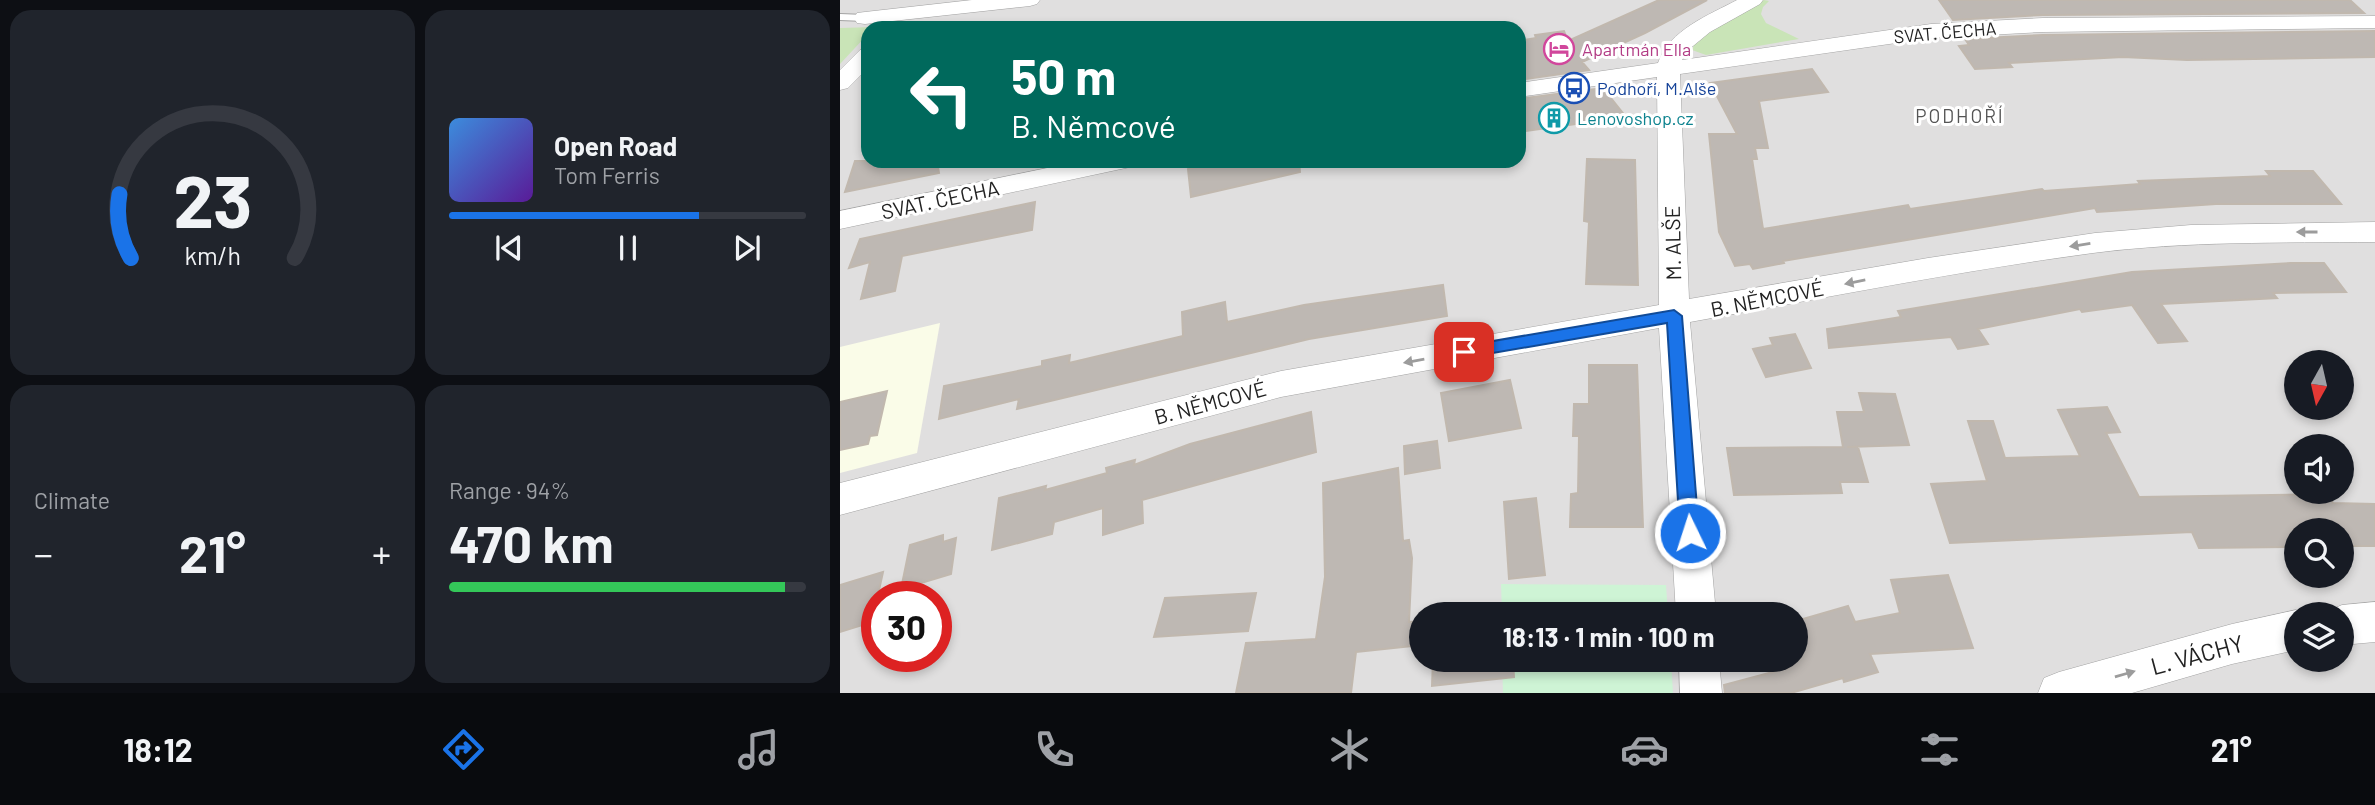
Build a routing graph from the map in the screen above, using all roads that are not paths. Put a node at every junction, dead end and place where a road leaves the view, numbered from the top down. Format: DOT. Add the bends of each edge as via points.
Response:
graph roads {
  1 [pos="1030,0"];
  2 [pos="1754,0"];
  3 [pos="840,17"];
  4 [pos="865,18"];
  5 [pos="902,21"];
  6 [pos="2375,22"];
  7 [pos="861,62"];
  8 [pos="1668,68"];
  9 [pos="840,83"];
  10 [pos="1526,89"];
  11 [pos="1088,168"];
  12 [pos="840,220"];
  13 [pos="2375,232"];
  14 [pos="1674,316"];
  15 [pos="840,499"];
  16 [pos="1695,602"];
  17 [pos="2375,622"];
  18 [pos="2354,624"];
  19 [pos="2284,633"];
  20 [pos="1700,672"];
  21 [pos="1702,693"];
  22 [pos="2059,693"];
  1 -- 5 [label="street"];
  2 -- 8 [label="street" via="1686,38 1672,53"];
  3 -- 4 [label="lane"];
  4 -- 5 [label="street"];
  6 -- 8 [label="street, SVAT. ČECHA" via="1987,27"];
  7 -- 9 [label="street"];
  8 -- 10 [label="street, SVAT. ČECHA"];
  8 -- 14 [label="street, M. ALŠE"];
  11 -- 12 [label="street, SVAT. ČECHA"];
  13 -- 14 [label="street, B. NĚMCOVÉ, one-way" via="2191,235 2095,243 1928,268"];
  14 -- 15 [label="street, B. NĚMCOVÉ, one-way" via="1281,384"];
  14 -- 16 [label="street, M. ALŠE"];
  17 -- 18 [label="street"];
  22 -- 19 [label="street, L. VÁCHY, one-way"];
  20 -- 21 [label="street"];
}
